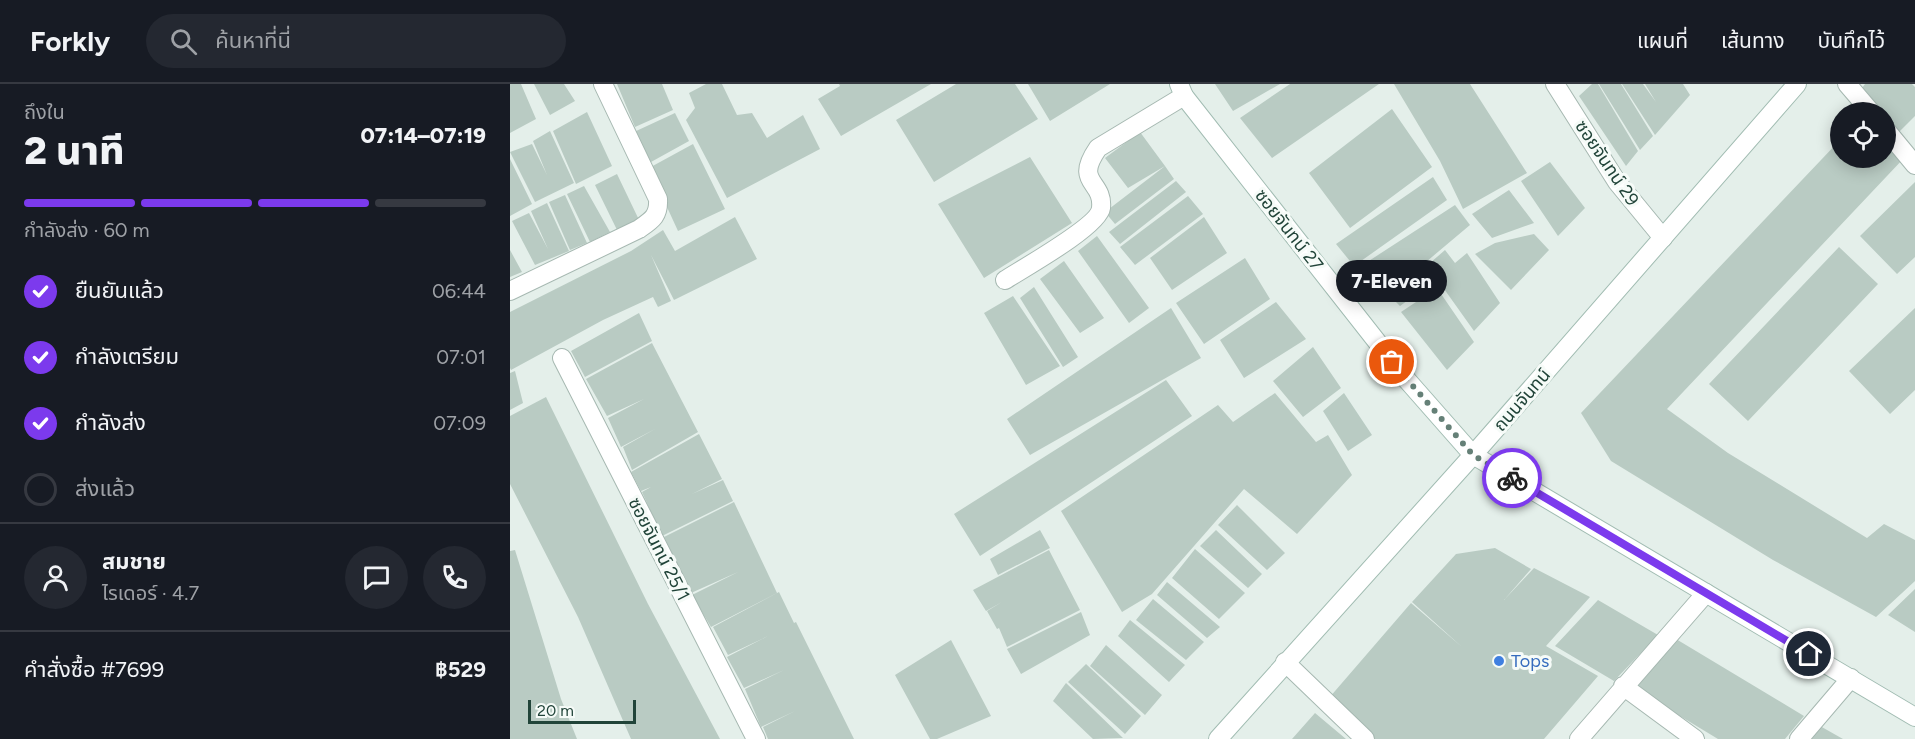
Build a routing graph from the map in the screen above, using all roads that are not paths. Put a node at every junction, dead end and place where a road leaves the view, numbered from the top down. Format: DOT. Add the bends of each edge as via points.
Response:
graph roads {
  1 [pos="603,84"];
  2 [pos="1555,84"];
  3 [pos="1797,84"];
  4 [pos="1847,84"];
  5 [pos="1181,90"];
  6 [pos="1862,102"];
  7 [pos="1896,142"];
  8 [pos="1915,165"];
  9 [pos="1663,238"];
  10 [pos="1005,280"];
  11 [pos="510,291"];
  12 [pos="562,358"];
  13 [pos="1473,455"];
  14 [pos="1706,593"];
  15 [pos="1285,662"];
  16 [pos="1851,678"];
  17 [pos="1623,686"];
  18 [pos="1915,717"];
  19 [pos="756,739"];
  20 [pos="1218,739"];
  21 [pos="1365,739"];
  22 [pos="1579,739"];
  23 [pos="1695,739"];
  24 [pos="1799,739"];
  1 -- 11 [label="street" via="659,210 654,219 639,229"];
  2 -- 9 [label="street, ซอยจันทน์ 29" via="1617,182"];
  3 -- 9 [label="street, ถนนจันทน์"];
  4 -- 6 [label="street"];
  5 -- 10 [label="street" via="1098,148 1087,174 1099,197 1101,209 1096,218"];
  5 -- 13 [label="street, ซอยจันทน์ 27" via="1407,380"];
  7 -- 8 [label="street"];
  9 -- 13 [label="street, ถนนจันทน์"];
  12 -- 19 [label="street, ซอยจันทน์ 25/1"];
  13 -- 14 [label="street, ซอยจันทน์ 27"];
  13 -- 15 [label="street, ถนนจันทน์"];
  14 -- 16 [label="street, ซอยจันทน์ 27"];
  14 -- 17 [label="street"];
  15 -- 20 [label="street, ถนนจันทน์"];
  15 -- 21 [label="street"];
  16 -- 18 [label="street, ซอยจันทน์ 27"];
  16 -- 24 [label="street"];
  17 -- 22 [label="street"];
  17 -- 23 [label="street"];
}
